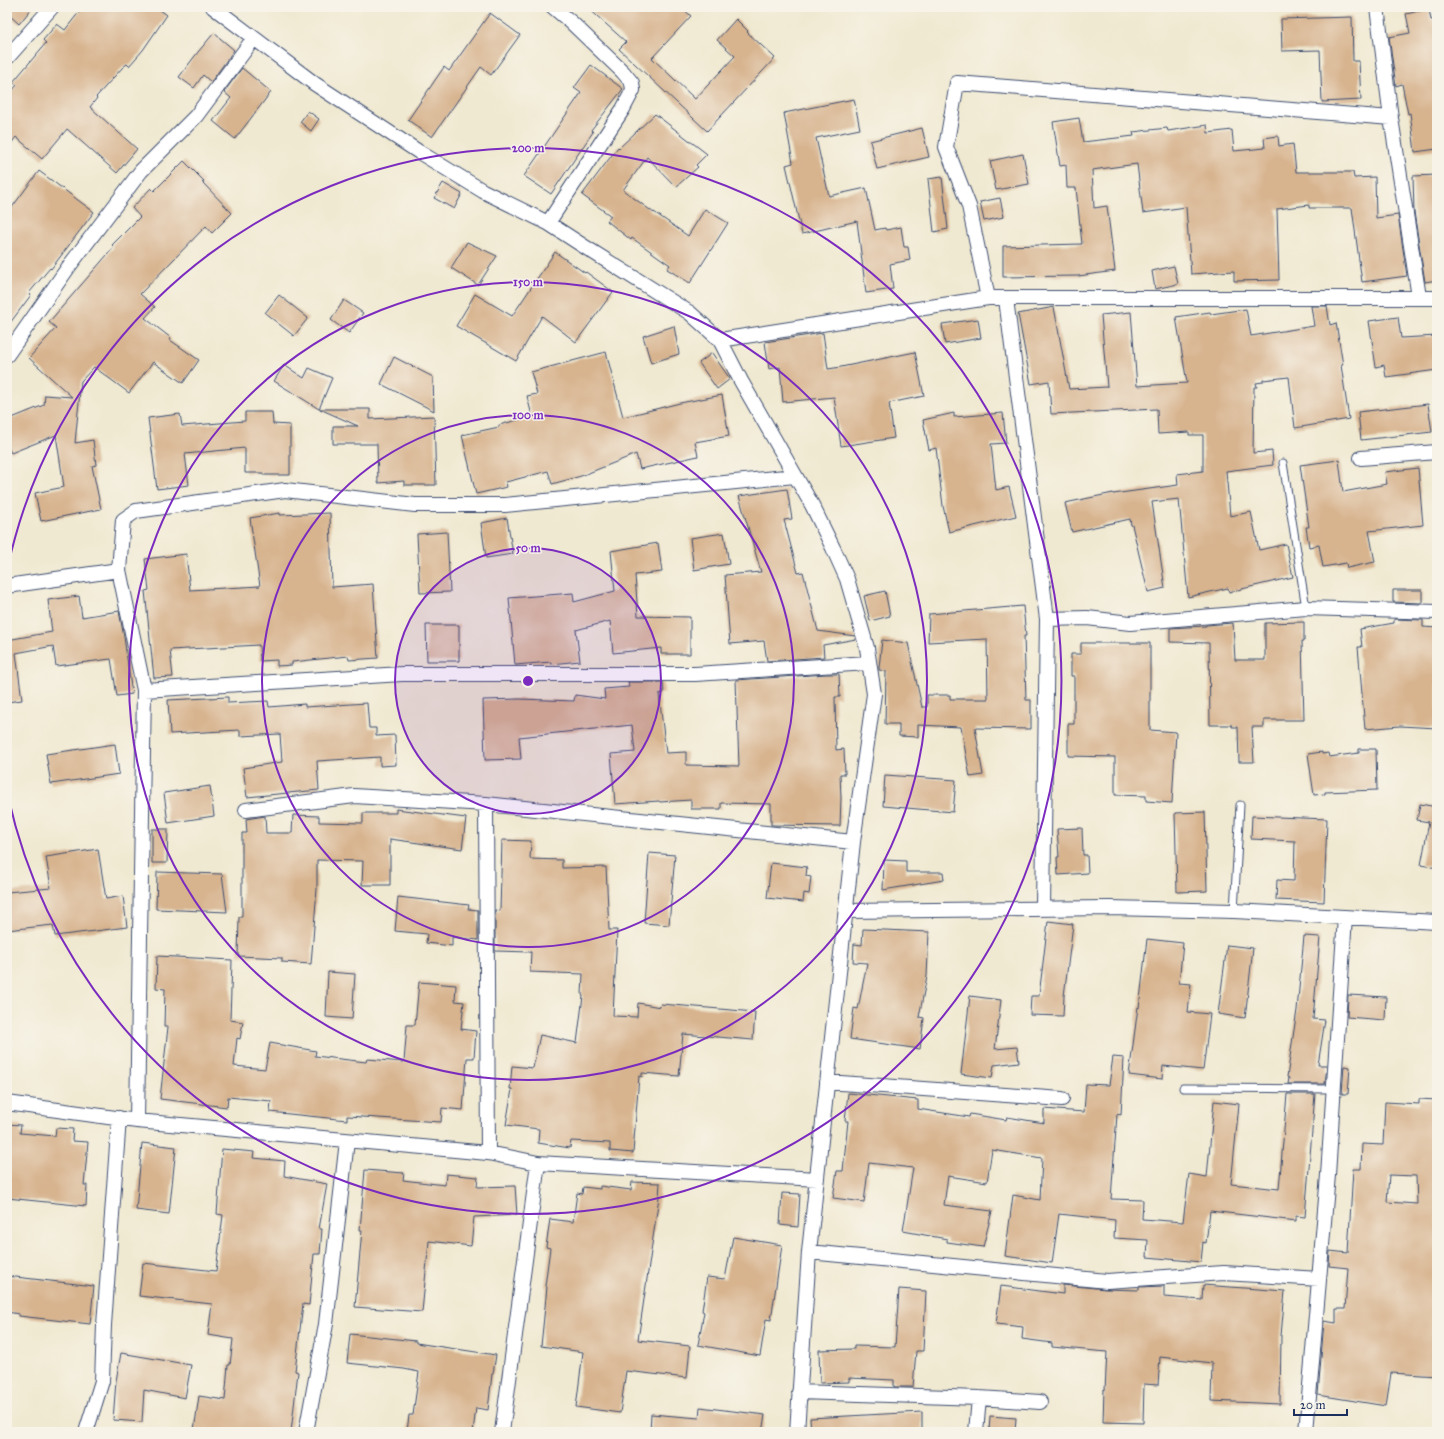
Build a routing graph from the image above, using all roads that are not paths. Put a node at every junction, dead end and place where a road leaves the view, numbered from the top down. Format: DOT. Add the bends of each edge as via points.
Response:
graph roads {
  1 [pos="52,7"];
  2 [pos="213,7"];
  3 [pos="552,7"];
  4 [pos="1377,7"];
  5 [pos="254,38"];
  6 [pos="7,58"];
  7 [pos="1390,118"];
  8 [pos="548,223"];
  9 [pos="1419,297"];
  10 [pos="988,298"];
  11 [pos="1437,298"];
  12 [pos="1006,299"];
  13 [pos="720,340"];
  14 [pos="7,355"];
  15 [pos="1437,452"];
  16 [pos="1361,458"];
  17 [pos="1283,463"];
  18 [pos="795,476"];
  19 [pos="120,570"];
  20 [pos="7,586"];
  21 [pos="1306,608"];
  22 [pos="1437,612"];
  23 [pos="1047,619"];
  24 [pos="869,663"];
  25 [pos="144,690"];
  26 [pos="486,804"];
  27 [pos="1240,805"];
  28 [pos="246,810"];
  29 [pos="853,842"];
  30 [pos="1043,908"];
  31 [pos="846,911"];
  32 [pos="1234,911"];
  33 [pos="1345,917"];
  34 [pos="1437,922"];
  35 [pos="828,1082"];
  36 [pos="1183,1088"];
  37 [pos="1334,1089"];
  38 [pos="1062,1099"];
  39 [pos="7,1103"];
  40 [pos="119,1118"];
  41 [pos="137,1121"];
  42 [pos="347,1140"];
  43 [pos="488,1153"];
  44 [pos="538,1163"];
  45 [pos="817,1179"];
  46 [pos="809,1252"];
  47 [pos="1319,1279"];
  48 [pos="798,1392"];
  49 [pos="979,1398"];
  50 [pos="1040,1402"];
  51 [pos="86,1432"];
  52 [pos="306,1432"];
  53 [pos="502,1432"];
  54 [pos="797,1432"];
  55 [pos="976,1432"];
  56 [pos="1306,1432"];
  1 -- 6 [label="street"];
  2 -- 5 [label="street"];
  3 -- 8 [label="street" via="623,72 632,83 633,90"];
  4 -- 7 [label="street"];
  5 -- 8 [label="street" via="315,84 419,152 483,191"];
  5 -- 14 [label="street" via="196,116 141,171 70,265"];
  7 -- 9 [label="street"];
  7 -- 10 [label="street" via="957,83 946,147 969,206"];
  8 -- 13 [label="street" via="690,313"];
  9 -- 11 [label="street"];
  9 -- 12 [label="street"];
  10 -- 12 [label="street"];
  10 -- 13 [label="street"];
  12 -- 23 [label="street"];
  13 -- 18 [label="street"];
  15 -- 16 [label="street"];
  17 -- 21 [label="lane"];
  18 -- 19 [label="street" via="505,505 415,505 286,490 177,505 136,511 124,520"];
  18 -- 24 [label="street" via="812,505 847,579"];
  19 -- 20 [label="street"];
  19 -- 25 [label="street"];
  21 -- 22 [label="street"];
  21 -- 23 [label="street" via="1130,623 1086,618"];
  23 -- 30 [label="street"];
  24 -- 25 [label="street" via="695,674 402,674"];
  24 -- 29 [label="street" via="874,694"];
  25 -- 41 [label="street"];
  26 -- 28 [label="street" via="354,796"];
  26 -- 29 [label="street"];
  26 -- 43 [label="street"];
  27 -- 32 [label="lane"];
  29 -- 31 [label="street"];
  30 -- 31 [label="street"];
  30 -- 32 [label="street"];
  31 -- 35 [label="street"];
  32 -- 33 [label="street"];
  33 -- 34 [label="street"];
  33 -- 37 [label="street"];
  35 -- 38 [label="street"];
  35 -- 45 [label="street"];
  36 -- 37 [label="lane"];
  37 -- 47 [label="street"];
  39 -- 40 [label="street"];
  40 -- 41 [label="street"];
  40 -- 51 [label="street" via="102,1381"];
  41 -- 42 [label="street"];
  42 -- 43 [label="street"];
  42 -- 52 [label="street" via="326,1324"];
  43 -- 44 [label="street"];
  44 -- 45 [label="street"];
  44 -- 53 [label="street"];
  45 -- 46 [label="street"];
  46 -- 47 [label="street" via="1107,1281 1224,1273"];
  46 -- 48 [label="street"];
  47 -- 56 [label="street"];
  48 -- 49 [label="street"];
  48 -- 54 [label="street"];
  49 -- 50 [label="street"];
  49 -- 55 [label="street"];
}
